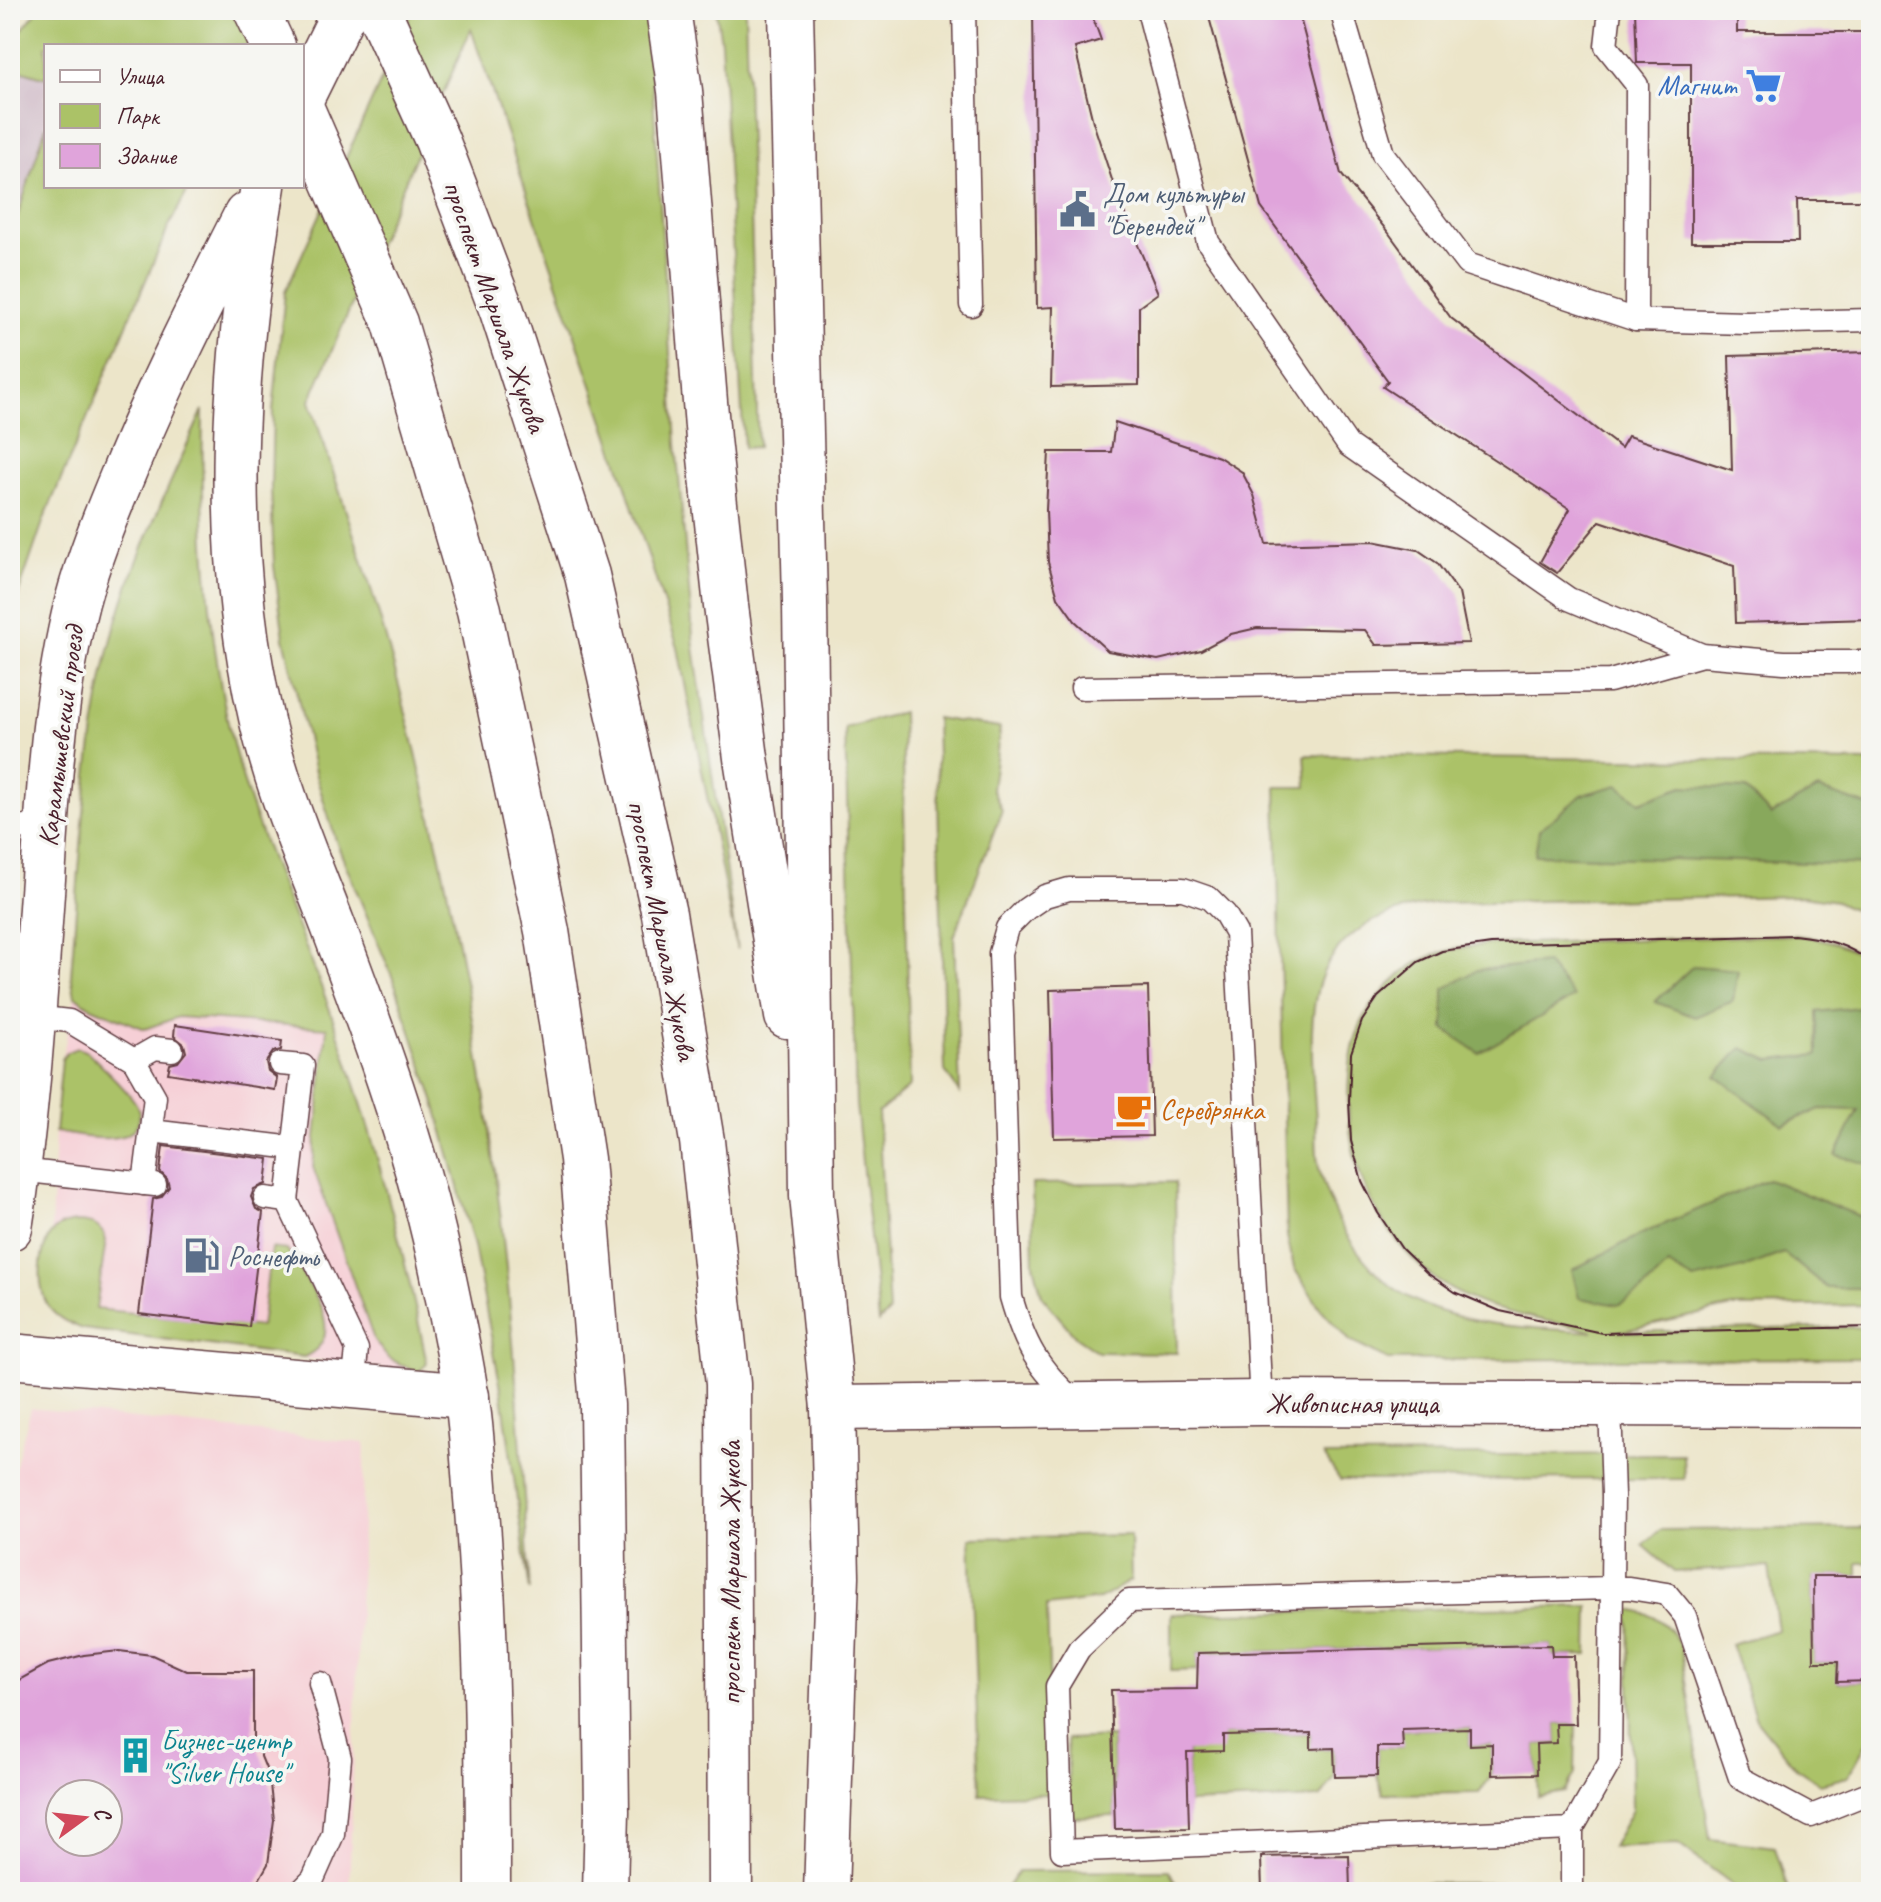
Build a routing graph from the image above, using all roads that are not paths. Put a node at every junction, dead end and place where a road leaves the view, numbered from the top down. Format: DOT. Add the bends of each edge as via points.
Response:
graph roads {
  1 [pos="256,10"];
  2 [pos="345,10"];
  3 [pos="378,10"];
  4 [pos="668,10"];
  5 [pos="791,10"];
  6 [pos="964,10"];
  7 [pos="1148,10"];
  8 [pos="1341,10"];
  9 [pos="1610,10"];
  10 [pos="272,44"];
  11 [pos="304,93"];
  12 [pos="304,114"];
  13 [pos="261,188"];
  14 [pos="262,188"];
  15 [pos="971,305"];
  16 [pos="1636,320"];
  17 [pos="1871,320"];
  18 [pos="1702,655"];
  19 [pos="1871,662"];
  20 [pos="1082,688"];
  21 [pos="28,828"];
  22 [pos="25,1038"];
  23 [pos="172,1050"];
  24 [pos="134,1060"];
  25 [pos="280,1064"];
  26 [pos="151,1131"];
  27 [pos="294,1148"];
  28 [pos="19,1170"];
  29 [pos="812,1196"];
  30 [pos="265,1198"];
  31 [pos="287,1201"];
  32 [pos="10,1228"];
  33 [pos="10,1356"];
  34 [pos="353,1388"];
  35 [pos="467,1396"];
  36 [pos="1261,1403"];
  37 [pos="1610,1403"];
  38 [pos="1077,1404"];
  39 [pos="1871,1405"];
  40 [pos="833,1408"];
  41 [pos="1610,1588"];
  42 [pos="320,1683"];
  43 [pos="1871,1792"];
  44 [pos="1572,1829"];
  45 [pos="300,1892"];
  46 [pos="488,1892"];
  47 [pos="605,1892"];
  48 [pos="730,1892"];
  49 [pos="826,1892"];
  50 [pos="1572,1892"];
  1 -- 10 [label="main road"];
  2 -- 11 [label="main road"];
  3 -- 48 [label="main road, проспект Маршала Жукова" via="437,140 502,311 587,575 664,914 702,1141 728,1384"];
  4 -- 29 [label="main road" via="680,91 726,606"];
  5 -- 29 [label="main road"];
  6 -- 15 [label="lane"];
  7 -- 18 [label="lane" via="1208,242 1348,445 1569,599"];
  8 -- 16 [label="lane" via="1383,154 1467,264"];
  9 -- 16 [label="lane" via="1606,46 1637,85"];
  12 -- 47 [label="main road" via="395,323 479,610 547,931 582,1159 602,1405"];
  13 -- 21 [label="main road, Карамышевский проезд" via="158,390 96,540 77,603"];
  14 -- 35 [label="main road" via="237,409 237,530 248,645 281,787 402,1118 438,1253"];
  16 -- 17 [label="lane"];
  18 -- 19 [label="lane"];
  18 -- 20 [label="lane" via="1610,681"];
  21 -- 22 [label="main road, Карамышевский проезд"];
  22 -- 24 [label="lane" via="69,1021"];
  22 -- 28 [label="main road, Карамышевский проезд"];
  23 -- 24 [label="lane" via="155,1048"];
  24 -- 26 [label="lane" via="155,1097"];
  25 -- 27 [label="lane" via="303,1066"];
  26 -- 27 [label="lane"];
  26 -- 28 [label="lane" via="150,1185"];
  27 -- 31 [label="lane"];
  28 -- 32 [label="main road, Карамышевский проезд"];
  29 -- 40 [label="main road"];
  30 -- 31 [label="lane"];
  31 -- 34 [label="lane" via="357,1349"];
  33 -- 34 [label="main road"];
  34 -- 35 [label="main road"];
  35 -- 46 [label="main road" via="484,1593"];
  36 -- 37 [label="main road, Живописная улица"];
  36 -- 38 [label="main road, Живописная улица"];
  36 -- 38 [label="lane" via="1236,933 1209,898 1183,889 1069,889 1026,909 1007,928 1000,953 1011,1297 1032,1354"];
  37 -- 39 [label="main road, Живописная улица"];
  37 -- 41 [label="lane"];
  38 -- 40 [label="main road, Живописная улица"];
  40 -- 49 [label="main road" via="837,1576"];
  41 -- 43 [label="lane" via="1667,1594 1685,1616 1740,1778 1811,1816"];
  41 -- 44 [label="lane" via="1610,1762"];
  41 -- 44 [label="lane" via="1129,1601 1079,1649 1057,1686 1062,1851"];
  42 -- 45 [label="lane" via="340,1758 339,1773 333,1834 313,1879"];
  44 -- 50 [label="lane"];
}
